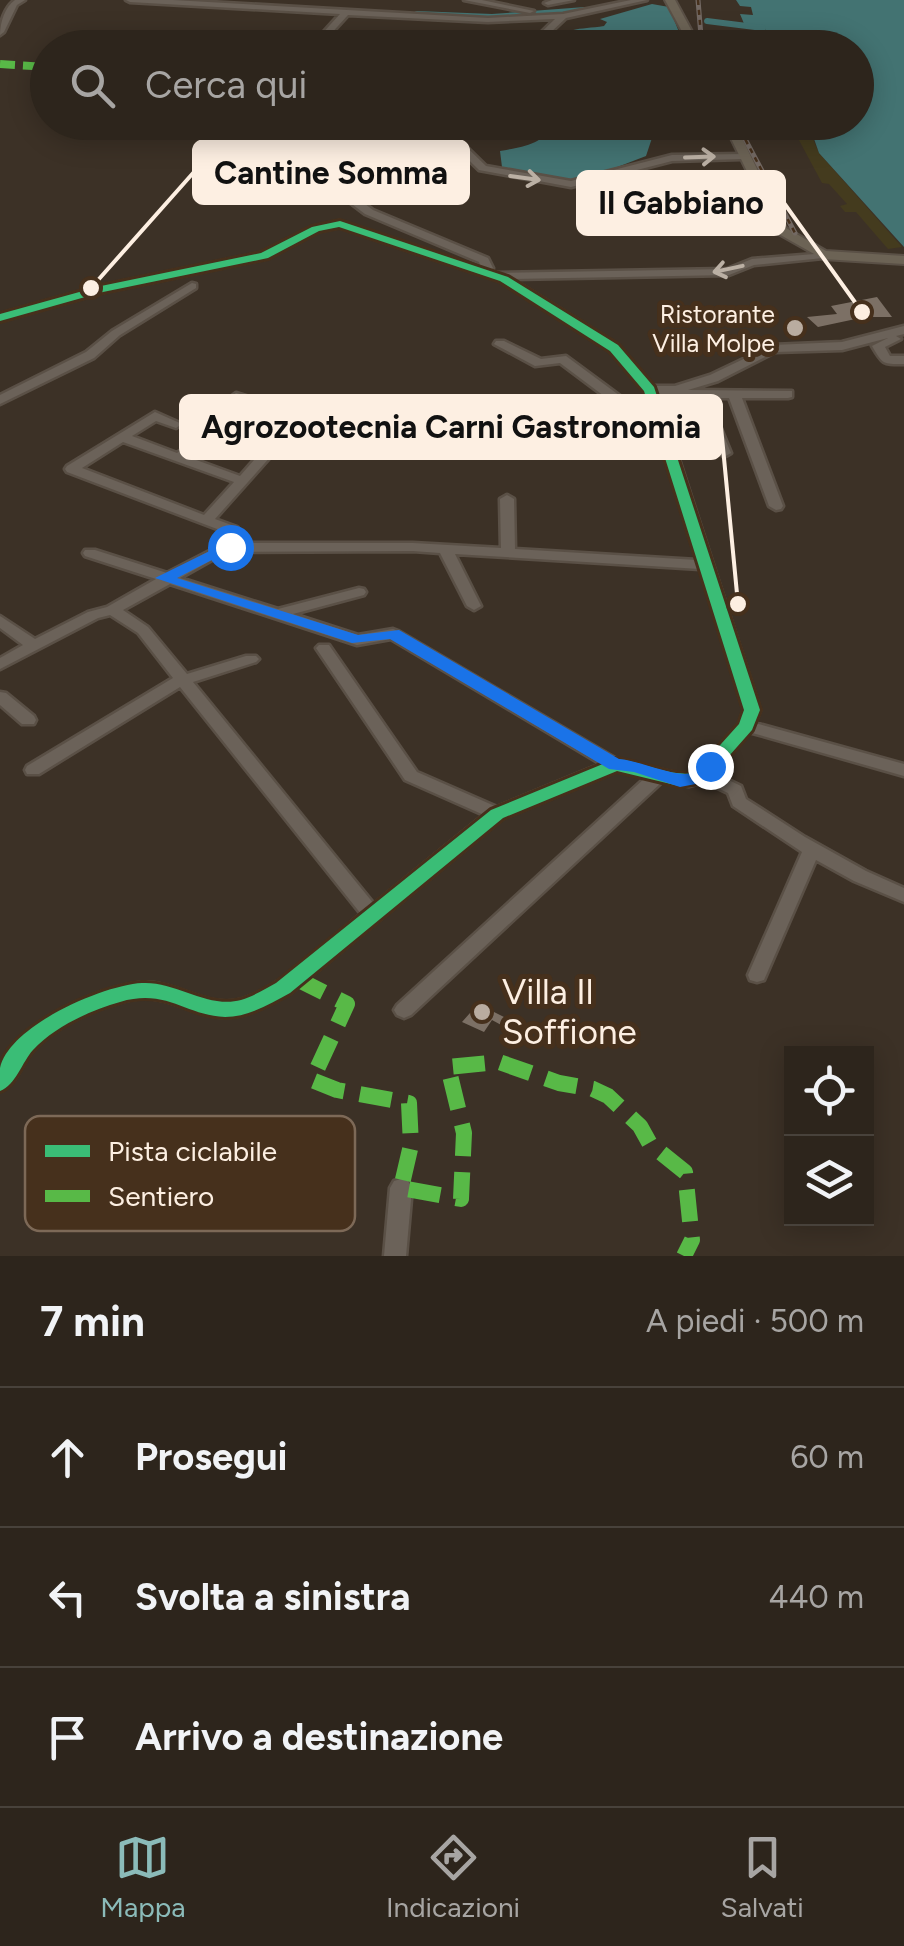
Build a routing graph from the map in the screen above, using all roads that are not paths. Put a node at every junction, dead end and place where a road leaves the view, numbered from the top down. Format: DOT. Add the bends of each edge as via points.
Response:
graph roads {
  1 [pos="21,0"];
  2 [pos="130,0"];
  3 [pos="468,0"];
  4 [pos="570,0"];
  5 [pos="623,0"];
  6 [pos="644,0"];
  7 [pos="672,0"];
  8 [pos="548,2"];
  9 [pos="346,12"];
  10 [pos="563,16"];
  11 [pos="330,30"];
  12 [pos="549,30"];
  13 [pos="687,30"];
  14 [pos="0,32"];
  15 [pos="366,140"];
  16 [pos="415,140"];
  17 [pos="457,140"];
  18 [pos="735,140"];
  19 [pos="390,155"];
  20 [pos="742,156"];
  21 [pos="757,191"];
  22 [pos="606,218"];
  23 [pos="824,256"];
  24 [pos="904,260"];
  25 [pos="484,270"];
  26 [pos="171,276"];
  27 [pos="499,276"];
  28 [pos="0,318"];
  29 [pos="904,333"];
  30 [pos="500,344"];
  31 [pos="904,360"];
  32 [pos="656,390"];
  33 [pos="714,394"];
  34 [pos="734,394"];
  35 [pos="788,394"];
  36 [pos="0,400"];
  37 [pos="656,405"];
  38 [pos="275,409"];
  39 [pos="176,424"];
  40 [pos="288,429"];
  41 [pos="122,437"];
  42 [pos="724,453"];
  43 [pos="178,458"];
  44 [pos="242,481"];
  45 [pos="507,499"];
  46 [pos="776,506"];
  47 [pos="207,520"];
  48 [pos="230,547"];
  49 [pos="445,549"];
  50 [pos="508,553"];
  51 [pos="90,554"];
  52 [pos="706,566"];
  53 [pos="163,578"];
  54 [pos="359,592"];
  55 [pos="474,606"];
  56 [pos="112,610"];
  57 [pos="277,614"];
  58 [pos="0,621"];
  59 [pos="34,646"];
  60 [pos="324,648"];
  61 [pos="250,659"];
  62 [pos="0,664"];
  63 [pos="184,681"];
  64 [pos="0,697"];
  65 [pos="28,720"];
  66 [pos="746,726"];
  67 [pos="615,765"];
  68 [pos="33,770"];
  69 [pos="904,770"];
  70 [pos="704,774"];
  71 [pos="659,775"];
  72 [pos="497,814"];
  73 [pos="811,851"];
  74 [pos="904,895"];
  75 [pos="373,916"];
  76 [pos="757,975"];
  77 [pos="404,1010"];
  78 [pos="0,1083"];
  79 [pos="401,1188"];
  80 [pos="394,1256"];
  1 -- 14 [label="street"];
  2 -- 9 [label="street"];
  3 -- 5 [label="street" via="545,12"];
  4 -- 8 [label="street"];
  6 -- 10 [label="street"];
  7 -- 13 [label="main road"];
  9 -- 10 [label="street" via="488,20"];
  9 -- 11 [label="street"];
  10 -- 12 [label="street"];
  15 -- 19 [label="street"];
  16 -- 19 [label="street"];
  17 -- 20 [label="street, one-way" via="483,168 582,184 672,158"];
  18 -- 20 [label="main road"];
  19 -- 25 [label="street" via="357,172 351,201 484,260"];
  20 -- 21 [label="main road"];
  21 -- 22 [label="street" via="746,206 752,223"];
  21 -- 23 [label="main road" via="781,230"];
  23 -- 24 [label="main road"];
  23 -- 27 [label="street, one-way" via="752,262 730,272"];
  25 -- 26 [label="street" via="332,224 264,256"];
  25 -- 27 [label="street"];
  26 -- 28 [label="street"];
  26 -- 36 [label="street" via="192,286 90,355"];
  27 -- 32 [label="street" via="614,348"];
  29 -- 31 [label="street" via="878,346 886,360"];
  29 -- 32 [label="street" via="842,346 773,349 714,378"];
  30 -- 37 [label="street" via="539,363 562,359 628,408"];
  32 -- 33 [label="street"];
  32 -- 37 [label="street"];
  33 -- 34 [label="street"];
  33 -- 42 [label="street" via="708,412"];
  34 -- 35 [label="street"];
  34 -- 46 [label="street"];
  37 -- 52 [label="street"];
  38 -- 43 [label="street" via="236,398 210,417 228,423"];
  39 -- 41 [label="street" via="155,416"];
  40 -- 44 [label="street"];
  41 -- 43 [label="street"];
  41 -- 47 [label="street" via="72,468"];
  43 -- 44 [label="street"];
  44 -- 47 [label="street"];
  45 -- 50 [label="street"];
  47 -- 48 [label="street" via="232,530"];
  48 -- 49 [label="street"];
  48 -- 53 [label="street"];
  49 -- 50 [label="street"];
  49 -- 55 [label="street"];
  50 -- 52 [label="street"];
  51 -- 53 [label="street"];
  52 -- 66 [label="street" via="752,710"];
  53 -- 56 [label="street"];
  53 -- 57 [label="street"];
  54 -- 57 [label="street"];
  56 -- 59 [label="street"];
  56 -- 63 [label="street" via="144,630"];
  57 -- 67 [label="street" via="358,640 393,634"];
  58 -- 59 [label="street"];
  59 -- 62 [label="street"];
  60 -- 72 [label="street" via="411,776"];
  61 -- 63 [label="street"];
  63 -- 68 [label="street"];
  63 -- 75 [label="street"];
  64 -- 65 [label="street"];
  66 -- 69 [label="street"];
  66 -- 70 [label="street"];
  67 -- 71 [label="street"];
  67 -- 72 [label="street"];
  70 -- 71 [label="street" via="691,781"];
  70 -- 73 [label="street" via="735,790 740,802"];
  71 -- 77 [label="street"];
  72 -- 75 [label="street"];
  73 -- 74 [label="street"];
  73 -- 76 [label="street"];
  75 -- 78 [label="street" via="283,988 235,1012 150,989 118,993 54,1022 27,1043"];
  79 -- 80 [label="street"];
}
